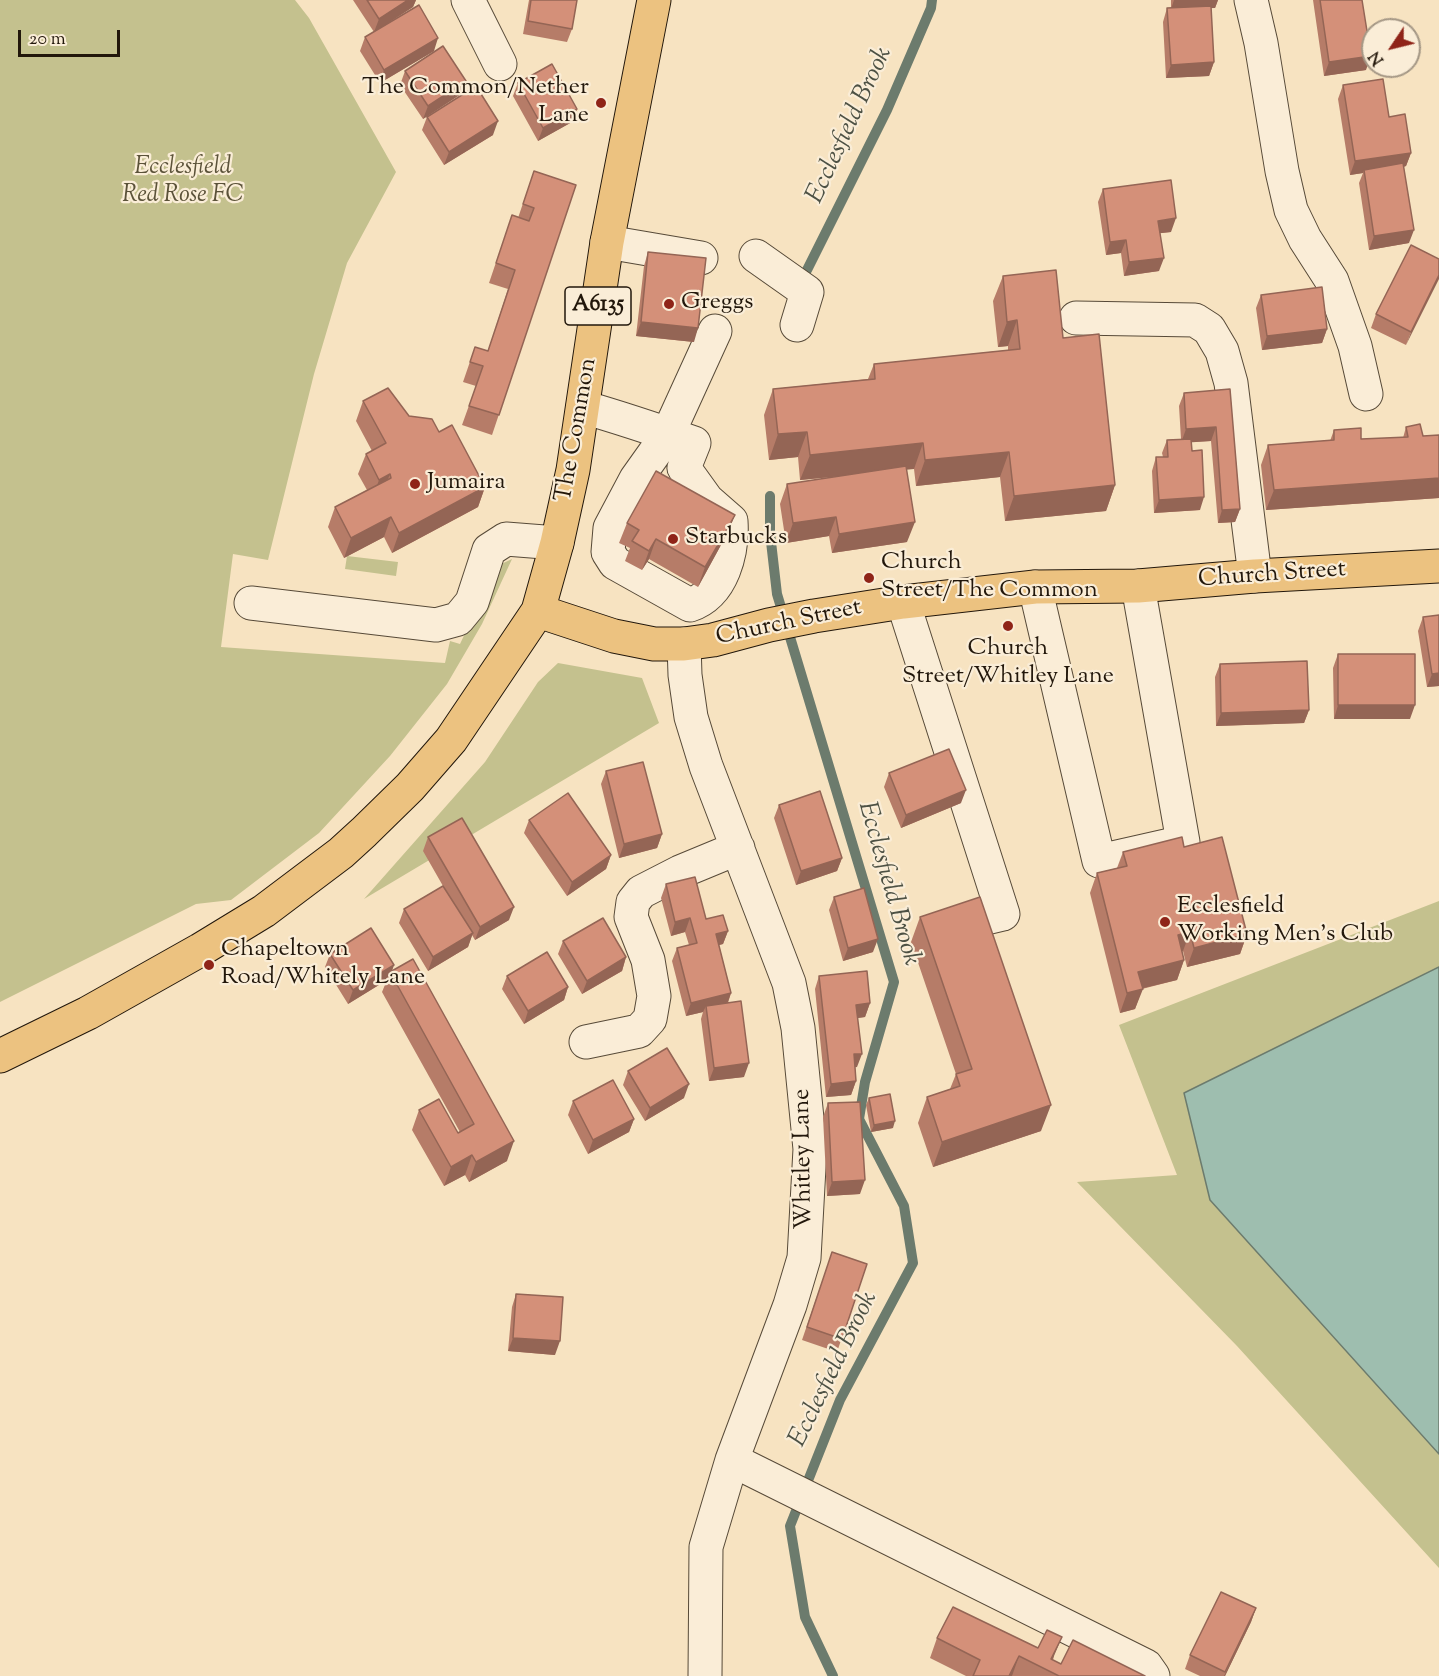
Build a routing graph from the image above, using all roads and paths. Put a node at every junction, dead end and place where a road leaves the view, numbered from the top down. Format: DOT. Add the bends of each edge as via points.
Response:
graph roads {
  1 [pos="468,0"];
  2 [pos="654,0"];
  3 [pos="1251,0"];
  4 [pos="500,64"];
  5 [pos="607,242"];
  6 [pos="756,256"];
  7 [pos="701,258"];
  8 [pos="1076,318"];
  9 [pos="797,325"];
  10 [pos="715,331"];
  11 [pos="1366,394"];
  12 [pos="583,407"];
  13 [pos="681,438"];
  14 [pos="557,543"];
  15 [pos="1439,566"];
  16 [pos="1255,576"];
  17 [pos="1138,586"];
  18 [pos="1035,587"];
  19 [pos="903,602"];
  20 [pos="251,603"];
  21 [pos="538,611"];
  22 [pos="684,644"];
  23 [pos="738,848"];
  24 [pos="941,929"];
  25 [pos="586,1042"];
  26 [pos="0,1056"];
  27 [pos="732,1460"];
  28 [pos="705,1676"];
  29 [pos="1153,1676"];
  1 -- 4 [label="street"];
  2 -- 5 [label="main road, The Common / A6135"];
  3 -- 11 [label="street" via="1291,210 1332,281 1355,346"];
  5 -- 7 [label="street"];
  5 -- 12 [label="main road, The Common / A6135"];
  6 -- 9 [label="street" via="807,292"];
  8 -- 16 [label="street" via="1195,320 1209,329 1222,351 1231,383"];
  10 -- 13 [label="street"];
  12 -- 13 [label="street"];
  12 -- 14 [label="main road, The Common / A6135"];
  13 -- 13 [label="street" via="684,468 707,500 731,521 732,537 726,566 714,587 701,601 690,605 615,563 608,552 610,528 622,504"];
  14 -- 20 [label="street" via="506,539 489,550 472,602 458,619 436,625"];
  14 -- 21 [label="main road, The Common / A6135"];
  15 -- 16 [label="main road, Church Street"];
  16 -- 17 [label="main road, Church Street"];
  17 -- 18 [label="main road, Church Street"];
  17 -- 18 [label="street" via="1183,842 1099,861"];
  18 -- 19 [label="main road, Church Street"];
  19 -- 22 [label="main road, Church Street" via="814,616"];
  19 -- 24 [label="street" via="1003,914"];
  21 -- 22 [label="main road, Church Street" via="614,636 654,644"];
  21 -- 26 [label="main road, A6135" via="451,740 410,787 340,853 264,910 200,950 88,1013"];
  22 -- 23 [label="street, Whitley Lane" via="691,717"];
  23 -- 25 [label="street" via="641,892 633,902 631,917 648,960 654,996 650,1019 639,1031"];
  23 -- 27 [label="street, Whitley Lane" via="789,983 798,1028 810,1149 804,1258"];
  27 -- 28 [label="street, Whitley Lane" via="706,1547"];
  27 -- 29 [label="street" via="1146,1666"];
}
